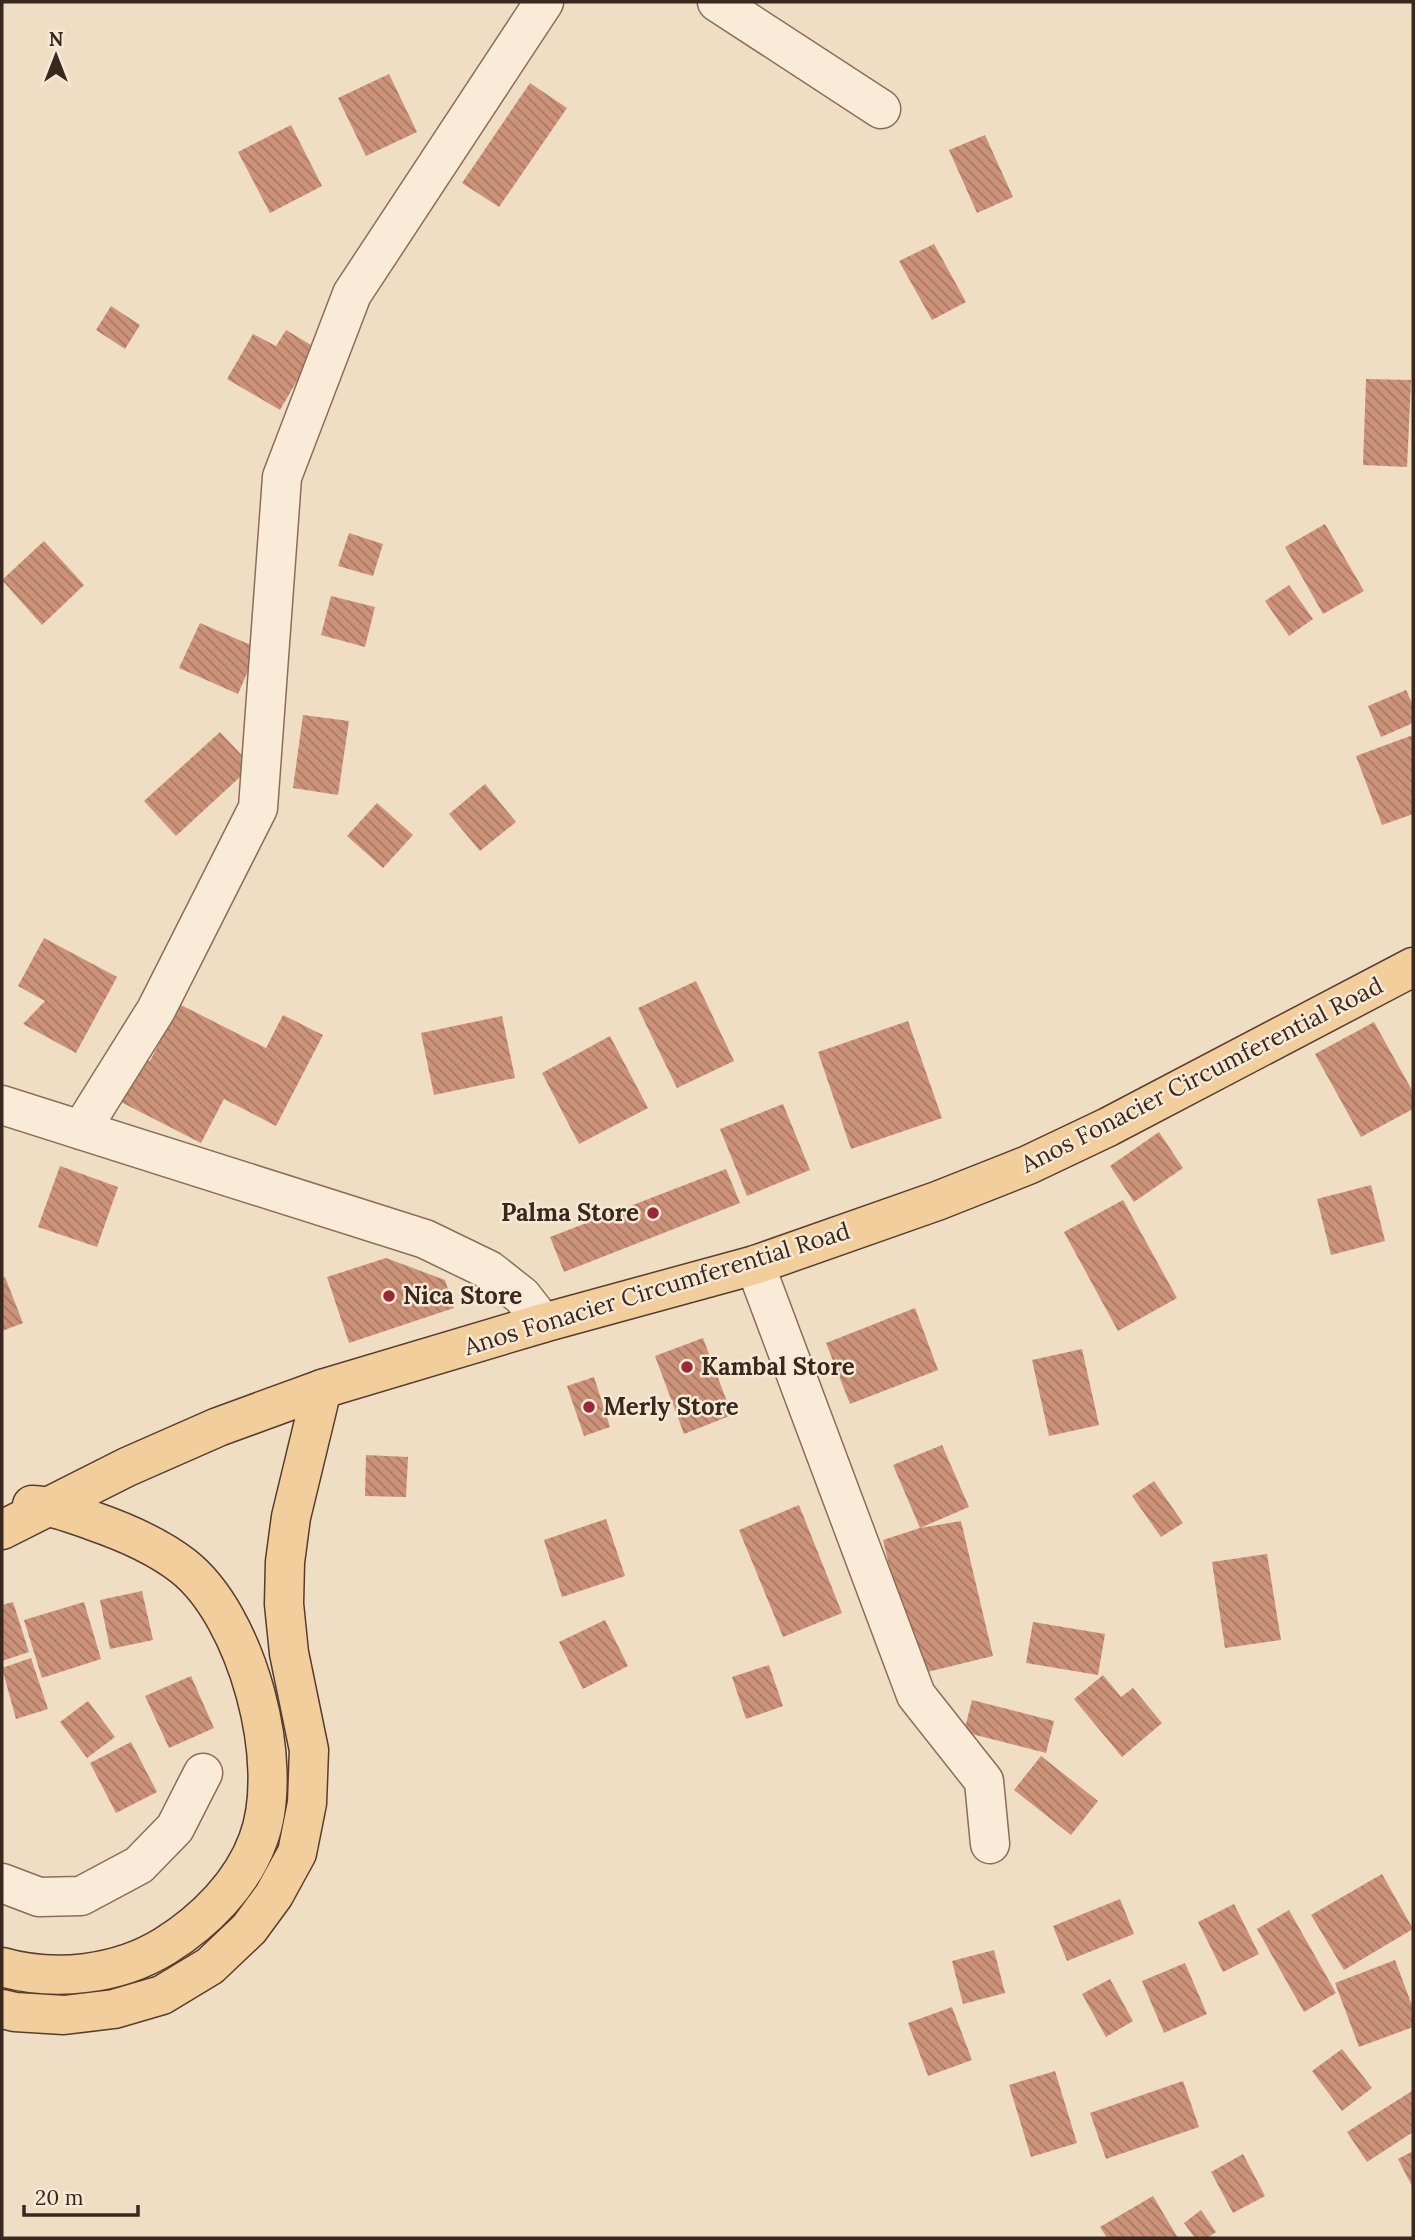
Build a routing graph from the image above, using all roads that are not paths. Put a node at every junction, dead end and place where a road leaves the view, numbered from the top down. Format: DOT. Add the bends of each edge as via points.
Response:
graph roads {
  1 [pos="544,2"];
  2 [pos="717,2"];
  3 [pos="881,109"];
  4 [pos="1413,967"];
  5 [pos="2,1105"];
  6 [pos="81,1130"];
  7 [pos="755,1265"];
  8 [pos="543,1323"];
  9 [pos="321,1390"];
  10 [pos="2,1503"];
  11 [pos="47,1505"];
  12 [pos="2,1530"];
  13 [pos="203,1773"];
  14 [pos="990,1844"];
  15 [pos="2,1883"];
  16 [pos="2,1967"];
  17 [pos="2,2009"];
  1 -- 6 [label="street" via="352,294 282,477 258,808 156,1010"];
  2 -- 3 [label="street"];
  4 -- 7 [label="main road, Anos Fonacier Circumferential Road" via="1028,1165"];
  5 -- 6 [label="street"];
  6 -- 8 [label="street" via="425,1239 489,1270 522,1296"];
  7 -- 8 [label="main road, Anos Fonacier Circumferential Road"];
  7 -- 14 [label="street" via="916,1695 984,1781"];
  8 -- 9 [label="main road, Anos Fonacier Circumferential Road"];
  9 -- 11 [label="main road, Anos Fonacier Circumferential Road" via="218,1427"];
  9 -- 17 [label="main road" via="285,1562 289,1653 309,1750 307,1803 297,1853 249,1929 210,1966 162,1995 114,2009 64,2015"];
  10 -- 11 [label="main road"];
  11 -- 12 [label="main road, Anos Fonacier Circumferential Road"];
  11 -- 16 [label="main road" via="153,1546 184,1567 205,1590 228,1624 260,1710 269,1753 267,1799 259,1839 240,1874 219,1903 185,1933 145,1958 106,1970 62,1975"];
  13 -- 15 [label="street" via="175,1828 139,1865 81,1896 39,1897"];
}
